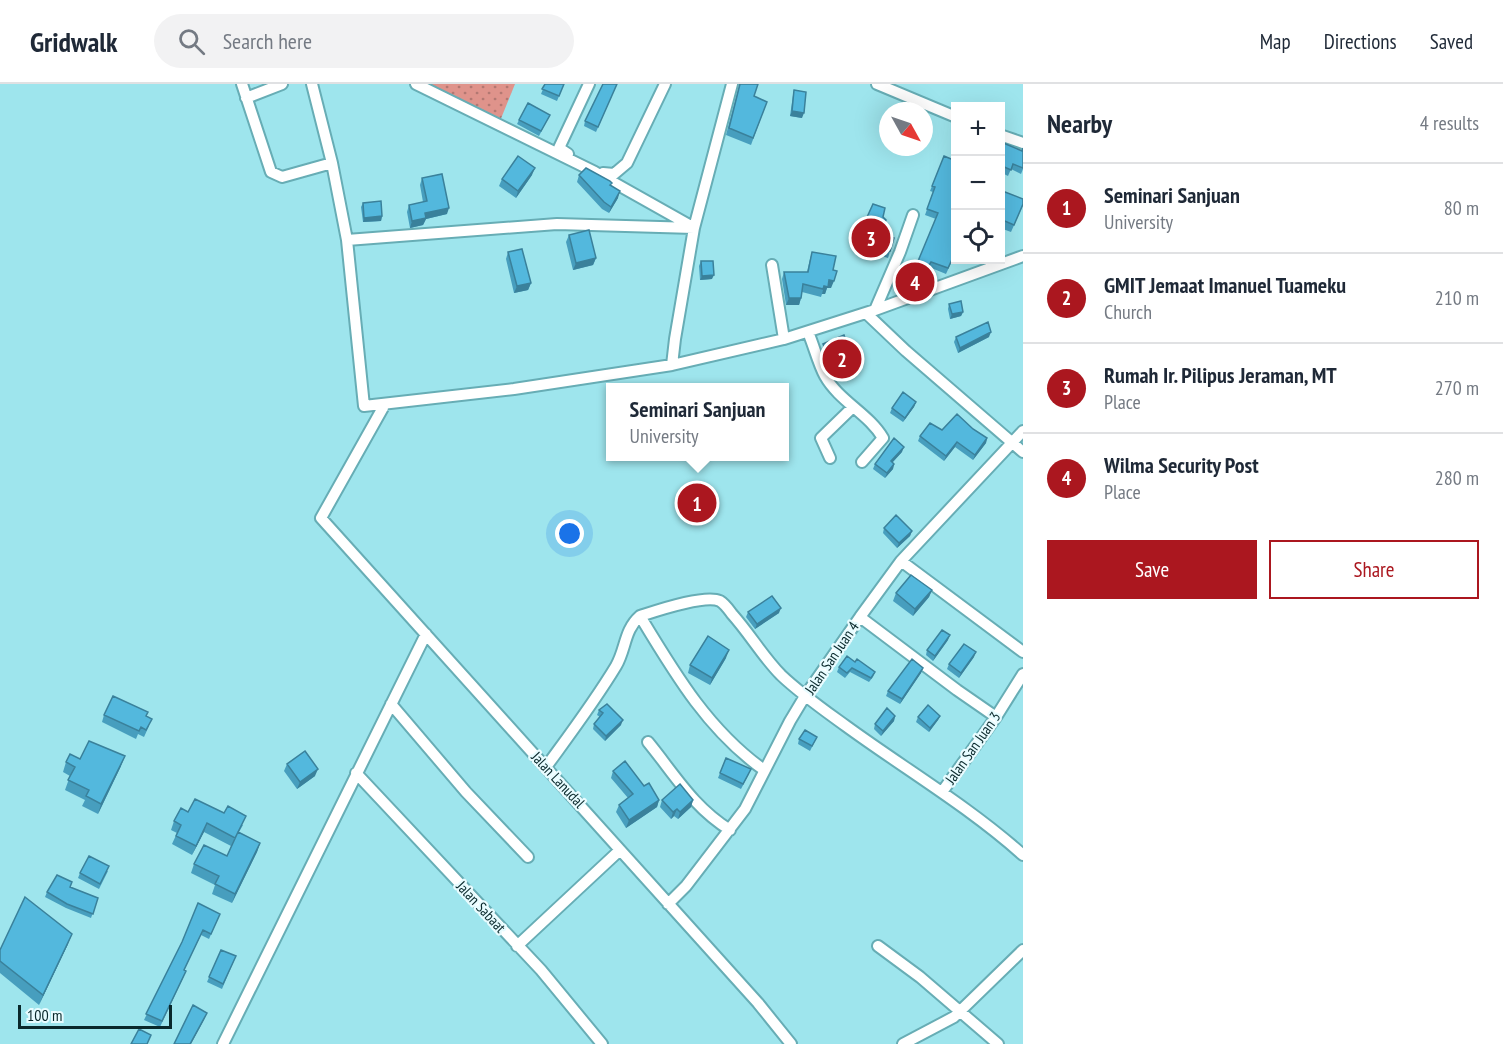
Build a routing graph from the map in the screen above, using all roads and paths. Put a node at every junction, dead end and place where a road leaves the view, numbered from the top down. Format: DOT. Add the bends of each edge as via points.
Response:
graph roads {
  1 [pos="242,84"];
  2 [pos="282,84"];
  3 [pos="312,84"];
  4 [pos="416,84"];
  5 [pos="590,84"];
  6 [pos="665,84"];
  7 [pos="732,84"];
  8 [pos="877,84"];
  9 [pos="901,88"];
  10 [pos="246,98"];
  11 [pos="951,114"];
  12 [pos="1005,137"];
  13 [pos="1023,143"];
  14 [pos="332,163"];
  15 [pos="913,215"];
  16 [pos="694,228"];
  17 [pos="347,240"];
  18 [pos="1023,256"];
  19 [pos="772,265"];
  20 [pos="870,312"];
  21 [pos="808,332"];
  22 [pos="784,339"];
  23 [pos="672,365"];
  24 [pos="386,404"];
  25 [pos="853,407"];
  26 [pos="1023,431"];
  27 [pos="1012,444"];
  28 [pos="1023,452"];
  29 [pos="830,458"];
  30 [pos="862,462"];
  31 [pos="902,561"];
  32 [pos="640,616"];
  33 [pos="860,617"];
  34 [pos="426,634"];
  35 [pos="1023,652"];
  36 [pos="1023,674"];
  37 [pos="805,696"];
  38 [pos="391,704"];
  39 [pos="996,717"];
  40 [pos="648,742"];
  41 [pos="546,766"];
  42 [pos="764,770"];
  43 [pos="356,773"];
  44 [pos="942,792"];
  45 [pos="730,830"];
  46 [pos="620,850"];
  47 [pos="1023,855"];
  48 [pos="528,856"];
  49 [pos="668,904"];
  50 [pos="517,946"];
  51 [pos="878,946"];
  52 [pos="1023,950"];
  53 [pos="960,1010"];
  54 [pos="223,1044"];
  55 [pos="602,1044"];
  56 [pos="791,1044"];
  57 [pos="903,1044"];
  58 [pos="998,1044"];
  1 -- 10 [label="street"];
  2 -- 10 [label="street"];
  3 -- 14 [label="street"];
  4 -- 16 [label="street" via="596,172"];
  5 -- 6 [label="street" via="559,148 606,174 615,174 627,163"];
  7 -- 16 [label="street"];
  8 -- 9 [label="street"];
  9 -- 11 [label="street"];
  10 -- 14 [label="street" via="271,172 282,177"];
  12 -- 13 [label="street"];
  14 -- 17 [label="street"];
  15 -- 20 [label="street" via="900,252"];
  16 -- 17 [label="street" via="557,224"];
  16 -- 23 [label="street"];
  17 -- 24 [label="street" via="364,406"];
  18 -- 20 [label="street"];
  19 -- 22 [label="street"];
  20 -- 21 [label="street"];
  20 -- 27 [label="street"];
  21 -- 22 [label="street"];
  21 -- 25 [label="street" via="826,377"];
  22 -- 23 [label="street"];
  23 -- 24 [label="street"];
  24 -- 34 [label="street, Jalan Lanudal" via="321,518"];
  25 -- 29 [label="street" via="821,438"];
  25 -- 30 [label="street" via="883,438"];
  26 -- 27 [label="street, Jalan San Juan 4"];
  27 -- 28 [label="street"];
  27 -- 31 [label="street, Jalan San Juan 4"];
  31 -- 33 [label="street, Jalan San Juan 4"];
  31 -- 35 [label="street"];
  32 -- 37 [label="street" via="706,600 720,601 772,666"];
  32 -- 41 [label="street" via="628,630 617,664"];
  32 -- 42 [label="street" via="697,705 740,753"];
  33 -- 37 [label="street, Jalan San Juan 4"];
  33 -- 39 [label="street"];
  34 -- 38 [label="street"];
  34 -- 41 [label="street, Jalan Lanudal"];
  36 -- 39 [label="street, Jalan San Juan 3"];
  37 -- 42 [label="street, Jalan San Juan 4"];
  37 -- 44 [label="street"];
  38 -- 43 [label="street"];
  38 -- 48 [label="street" via="466,792"];
  39 -- 44 [label="street, Jalan San Juan 3"];
  40 -- 45 [label="street" via="696,803"];
  41 -- 46 [label="street, Jalan Lanudal"];
  42 -- 45 [label="street, Jalan San Juan 4"];
  43 -- 50 [label="street, Jalan Sabaat"];
  43 -- 54 [label="street"];
  44 -- 47 [label="street"];
  45 -- 49 [label="street, Jalan San Juan 4"];
  46 -- 49 [label="street, Jalan Lanudal"];
  46 -- 50 [label="street"];
  49 -- 56 [label="street, Jalan Lanudal"];
  50 -- 55 [label="street, Jalan Sabaat"];
  51 -- 53 [label="street"];
  52 -- 53 [label="street"];
  53 -- 57 [label="street" via="950,1020"];
  53 -- 58 [label="street"];
}
